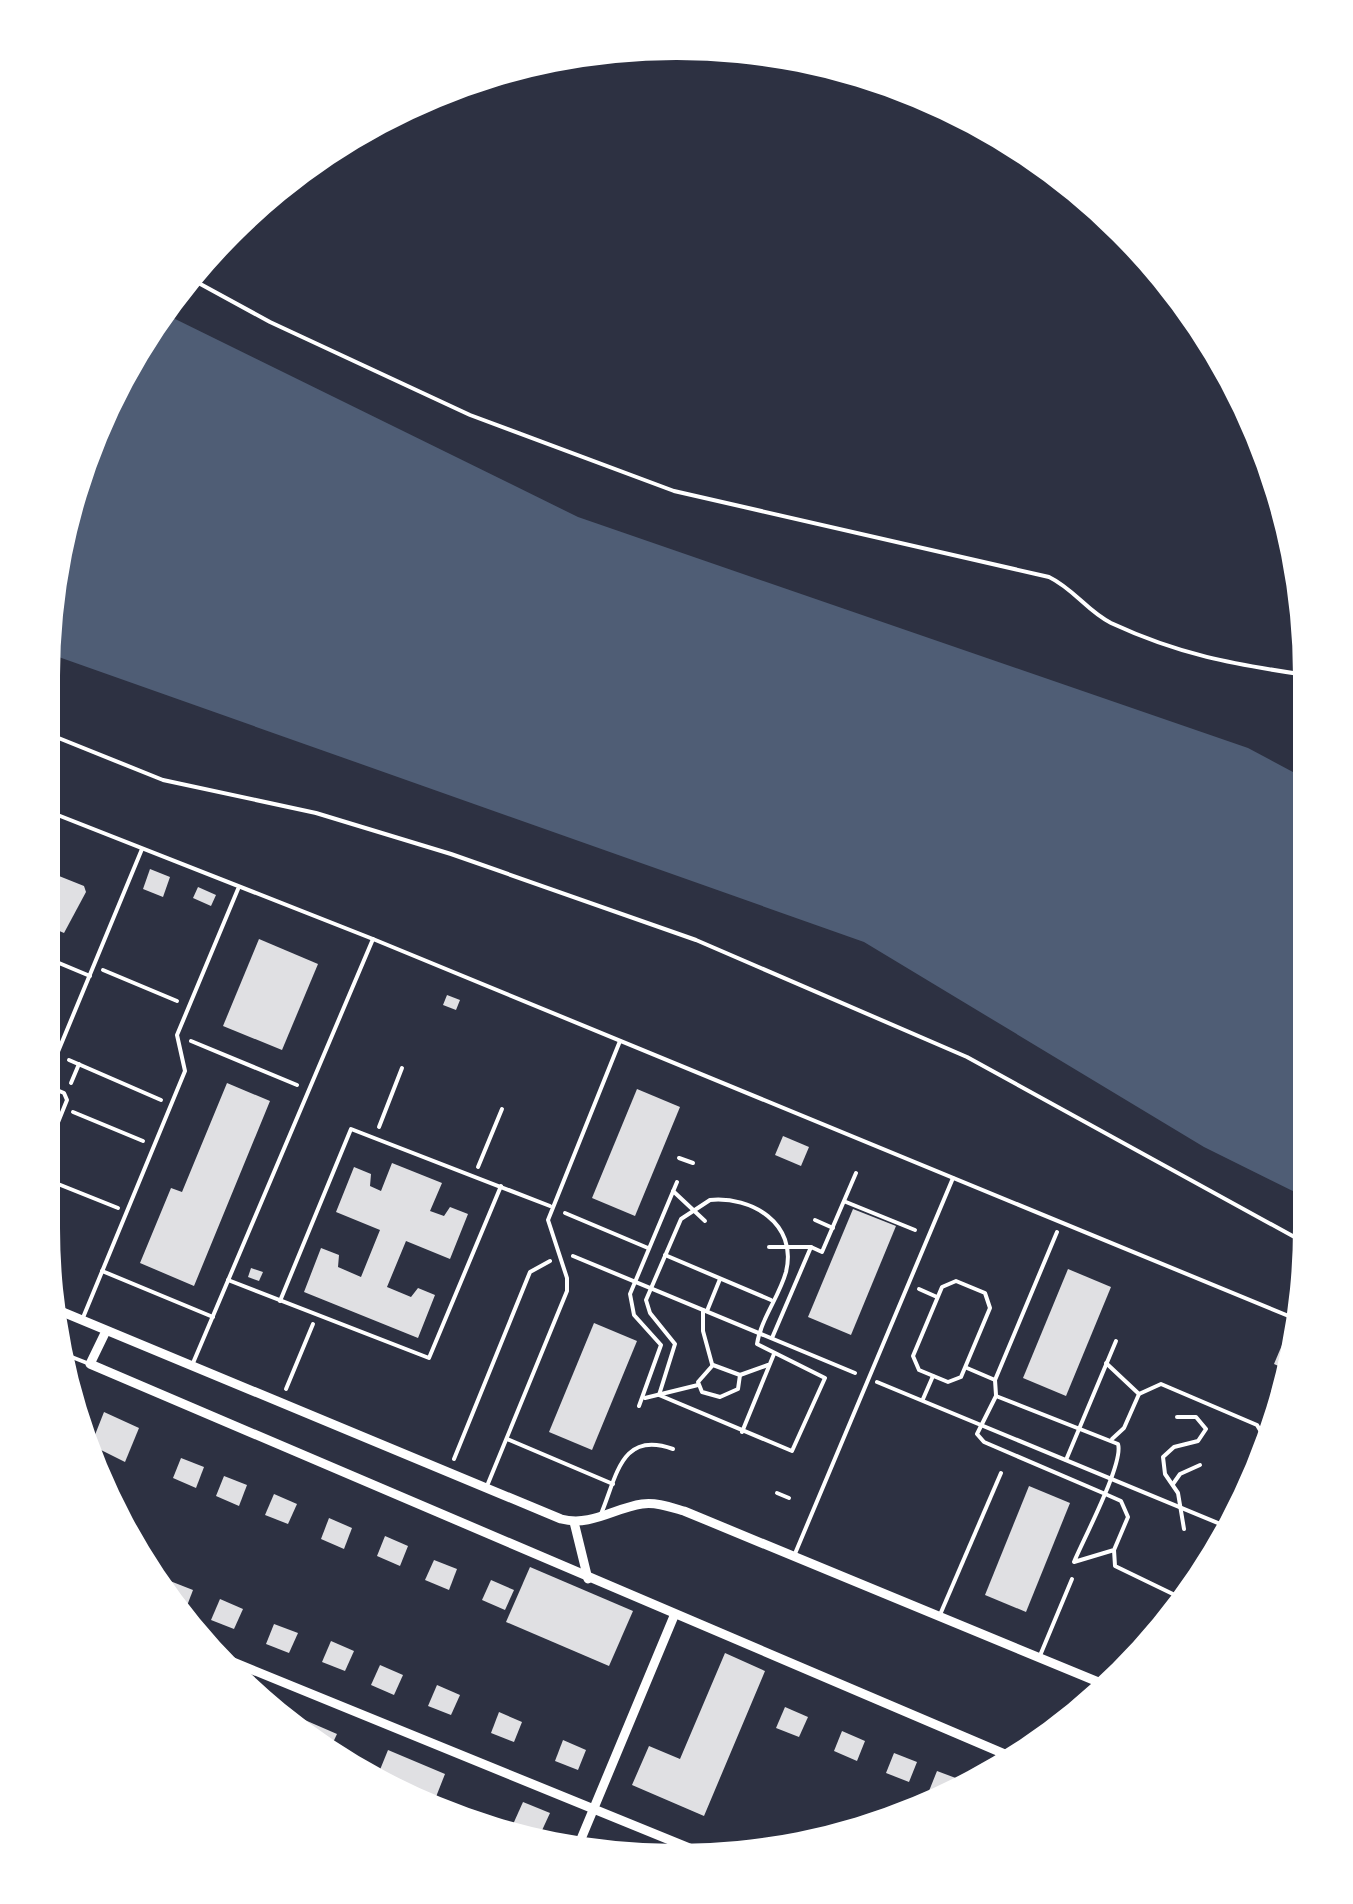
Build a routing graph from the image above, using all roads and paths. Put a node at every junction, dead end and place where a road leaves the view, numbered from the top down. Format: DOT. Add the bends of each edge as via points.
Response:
graph roads {
  1 [pos="201,285"];
  2 [pos="1293,674"];
  3 [pos="60,737"];
  4 [pos="60,816"];
  5 [pos="142,849"];
  6 [pos="238,889"];
  7 [pos="372,939"];
  8 [pos="60,963"];
  9 [pos="93,966"];
  10 [pos="90,976"];
  11 [pos="189,1006"];
  12 [pos="177,1035"];
  13 [pos="620,1041"];
  14 [pos="60,1048"];
  15 [pos="60,1056"];
  16 [pos="78,1064"];
  17 [pos="402,1068"];
  18 [pos="309,1090"];
  19 [pos="60,1092"];
  20 [pos="66,1095"];
  21 [pos="171,1104"];
  22 [pos="64,1108"];
  23 [pos="502,1108"];
  24 [pos="60,1118"];
  25 [pos="375,1136"];
  26 [pos="154,1146"];
  27 [pos="680,1158"];
  28 [pos="693,1163"];
  29 [pos="856,1173"];
  30 [pos="474,1176"];
  31 [pos="953,1178"];
  32 [pos="677,1182"];
  33 [pos="60,1185"];
  34 [pos="501,1186"];
  35 [pos="673,1191"];
  36 [pos="844,1201"];
  37 [pos="552,1207"];
  38 [pos="692,1208"];
  39 [pos="126,1212"];
  40 [pos="815,1220"];
  41 [pos="704,1221"];
  42 [pos="1061,1223"];
  43 [pos="833,1228"];
  44 [pos="915,1230"];
  45 [pos="1293,1236"];
  46 [pos="786,1247"];
  47 [pos="811,1247"];
  48 [pos="649,1248"];
  49 [pos="769,1248"];
  50 [pos="568,1254"];
  51 [pos="665,1255"];
  52 [pos="550,1261"];
  53 [pos="102,1271"];
  54 [pos="1026,1274"];
  55 [pos="720,1278"];
  56 [pos="1037,1279"];
  57 [pos="228,1280"];
  58 [pos="635,1281"];
  59 [pos="651,1288"];
  60 [pos="280,1301"];
  61 [pos="774,1301"];
  62 [pos="705,1310"];
  63 [pos="66,1313"];
  64 [pos="1287,1316"];
  65 [pos="213,1317"];
  66 [pos="82,1320"];
  67 [pos="312,1327"];
  68 [pos="106,1330"];
  69 [pos="760,1333"];
  70 [pos="772,1338"];
  71 [pos="1116,1340"];
  72 [pos="774,1354"];
  73 [pos="74,1358"];
  74 [pos="1106,1363"];
  75 [pos="90,1364"];
  76 [pos="770,1364"];
  77 [pos="712,1365"];
  78 [pos="192,1367"];
  79 [pos="965,1368"];
  80 [pos="855,1372"];
  81 [pos="740,1375"];
  82 [pos="933,1376"];
  83 [pos="995,1380"];
  84 [pos="878,1382"];
  85 [pos="698,1385"];
  86 [pos="1139,1394"];
  87 [pos="659,1395"];
  88 [pos="996,1396"];
  89 [pos="642,1399"];
  90 [pos="923,1400"];
  91 [pos="280,1402"];
  92 [pos="639,1406"];
  93 [pos="1177,1417"];
  94 [pos="981,1425"];
  95 [pos="1079,1428"];
  96 [pos="1259,1430"];
  97 [pos="742,1432"];
  98 [pos="1206,1432"];
  99 [pos="1213,1433"];
  100 [pos="506,1439"];
  101 [pos="1112,1439"];
  102 [pos="673,1450"];
  103 [pos="1066,1460"];
  104 [pos="1200,1465"];
  105 [pos="449,1471"];
  106 [pos="1001,1473"];
  107 [pos="1110,1478"];
  108 [pos="613,1484"];
  109 [pos="1173,1484"];
  110 [pos="487,1486"];
  111 [pos="777,1493"];
  112 [pos="1104,1493"];
  113 [pos="789,1498"];
  114 [pos="1179,1507"];
  115 [pos="599,1518"];
  116 [pos="574,1522"];
  117 [pos="1217,1523"];
  118 [pos="1184,1529"];
  119 [pos="1114,1550"];
  120 [pos="794,1557"];
  121 [pos="588,1579"];
  122 [pos="1072,1579"];
  123 [pos="1172,1594"];
  124 [pos="674,1616"];
  125 [pos="939,1617"];
  126 [pos="1039,1658"];
  127 [pos="245,1667"];
  128 [pos="1094,1680"];
  129 [pos="1000,1752"];
  130 [pos="592,1808"];
  131 [pos="581,1836"];
  132 [pos="680,1844"];
  1 -- 2 [label="path" via="470,415 674,491 1049,577 1109,622 1183,654"];
  3 -- 45 [label="path" via="163,780 316,813 434,848 696,940 967,1057"];
  4 -- 5 [label="lane"];
  5 -- 6 [label="lane"];
  5 -- 9 [label="lane"];
  6 -- 7 [label="lane"];
  6 -- 11 [label="lane"];
  7 -- 13 [label="lane"];
  7 -- 18 [label="lane"];
  8 -- 10 [label="lane"];
  9 -- 10 [label="lane"];
  9 -- 11 [label="path"];
  10 -- 14 [label="lane"];
  11 -- 12 [label="lane"];
  12 -- 18 [label="path"];
  12 -- 21 [label="lane" via="186,1066"];
  13 -- 31 [label="lane"];
  13 -- 37 [label="lane"];
  15 -- 16 [label="path"];
  16 -- 20 [label="path"];
  16 -- 21 [label="path"];
  17 -- 25 [label="path"];
  18 -- 57 [label="lane"];
  19 -- 20 [label="lane"];
  20 -- 22 [label="lane"];
  21 -- 26 [label="lane"];
  22 -- 24 [label="lane"];
  22 -- 26 [label="path"];
  23 -- 30 [label="path"];
  25 -- 30 [label="lane"];
  25 -- 60 [label="lane" via="358,1128 348,1133"];
  26 -- 39 [label="lane"];
  27 -- 28 [label="path"];
  29 -- 36 [label="path"];
  30 -- 34 [label="lane"];
  31 -- 42 [label="lane"];
  31 -- 120 [label="lane"];
  32 -- 35 [label="path"];
  33 -- 39 [label="path"];
  34 -- 37 [label="lane"];
  34 -- 60 [label="lane" via="429,1358"];
  35 -- 38 [label="path"];
  35 -- 48 [label="path"];
  36 -- 43 [label="path"];
  36 -- 44 [label="path"];
  37 -- 48 [label="path"];
  37 -- 100 [label="lane" via="548,1220 567,1291"];
  38 -- 41 [label="path"];
  38 -- 46 [label="path" via="710,1200 742,1200 772,1219"];
  38 -- 51 [label="path"];
  39 -- 53 [label="lane"];
  40 -- 43 [label="path"];
  42 -- 56 [label="path"];
  42 -- 64 [label="lane"];
  43 -- 47 [label="path" via="822,1252"];
  46 -- 47 [label="path"];
  46 -- 49 [label="path"];
  46 -- 61 [label="path" via="786,1271"];
  47 -- 70 [label="path"];
  48 -- 58 [label="path"];
  50 -- 58 [label="path"];
  51 -- 55 [label="path"];
  51 -- 59 [label="path"];
  52 -- 105 [label="path" via="530,1272"];
  53 -- 65 [label="lane"];
  53 -- 66 [label="lane"];
  54 -- 56 [label="path"];
  55 -- 61 [label="path"];
  55 -- 62 [label="path"];
  56 -- 83 [label="path"];
  57 -- 60 [label="lane"];
  57 -- 65 [label="lane"];
  58 -- 59 [label="path"];
  58 -- 89 [label="path" via="634,1315 661,1345"];
  59 -- 62 [label="path"];
  59 -- 87 [label="path" via="650,1313 675,1344"];
  61 -- 69 [label="path"];
  62 -- 69 [label="path"];
  62 -- 77 [label="path"];
  63 -- 66 [label="street"];
  65 -- 78 [label="lane"];
  66 -- 68 [label="street"];
  67 -- 91 [label="path"];
  68 -- 75 [label="street"];
  68 -- 78 [label="street"];
  69 -- 70 [label="path"];
  69 -- 72 [label="path" via="757,1344"];
  70 -- 80 [label="path"];
  71 -- 74 [label="path"];
  72 -- 76 [label="path"];
  72 -- 97 [label="path" via="820,1373 824,1383 792,1452"];
  73 -- 75 [label="lane"];
  74 -- 86 [label="path"];
  74 -- 95 [label="path"];
  75 -- 121 [label="street"];
  76 -- 81 [label="path"];
  76 -- 97 [label="path"];
  77 -- 81 [label="path"];
  77 -- 85 [label="path"];
  78 -- 91 [label="street"];
  79 -- 82 [label="path" via="955,1382"];
  79 -- 82 [label="path" via="991,1300 948,1282 912,1356 918,1370"];
  79 -- 83 [label="path"];
  81 -- 85 [label="path" via="742,1384 729,1395 710,1396"];
  82 -- 90 [label="path"];
  83 -- 88 [label="path"];
  84 -- 90 [label="path"];
  85 -- 87 [label="path"];
  86 -- 96 [label="path" via="1161,1384"];
  86 -- 101 [label="path"];
  87 -- 89 [label="path"];
  87 -- 97 [label="path"];
  88 -- 94 [label="path"];
  88 -- 95 [label="path"];
  89 -- 92 [label="path"];
  90 -- 94 [label="path"];
  91 -- 105 [label="street"];
  93 -- 98 [label="path" via="1196,1417"];
  94 -- 103 [label="path"];
  94 -- 112 [label="path" via="980,1440"];
  95 -- 101 [label="path"];
  95 -- 103 [label="path"];
  98 -- 99 [label="path"];
  98 -- 109 [label="path" via="1162,1457"];
  100 -- 108 [label="lane"];
  100 -- 110 [label="lane"];
  101 -- 107 [label="path" via="1120,1452"];
  102 -- 108 [label="lane" via="656,1443 634,1447"];
  103 -- 107 [label="path"];
  104 -- 109 [label="path"];
  105 -- 110 [label="street"];
  106 -- 125 [label="lane"];
  107 -- 112 [label="path"];
  107 -- 114 [label="path"];
  108 -- 115 [label="lane"];
  109 -- 114 [label="path"];
  110 -- 116 [label="street"];
  111 -- 113 [label="path"];
  112 -- 119 [label="path" via="1121,1500 1128,1512"];
  112 -- 119 [label="path" via="1074,1562"];
  114 -- 117 [label="path"];
  114 -- 118 [label="path"];
  115 -- 116 [label="street"];
  115 -- 120 [label="street" via="647,1503 663,1505"];
  116 -- 121 [label="street"];
  119 -- 123 [label="path" via="1121,1572"];
  120 -- 125 [label="street"];
  121 -- 124 [label="street"];
  122 -- 126 [label="lane"];
  124 -- 129 [label="street"];
  124 -- 130 [label="street"];
  125 -- 126 [label="street"];
  126 -- 128 [label="street"];
  127 -- 130 [label="street"];
  130 -- 131 [label="street"];
  130 -- 132 [label="street"];
}
